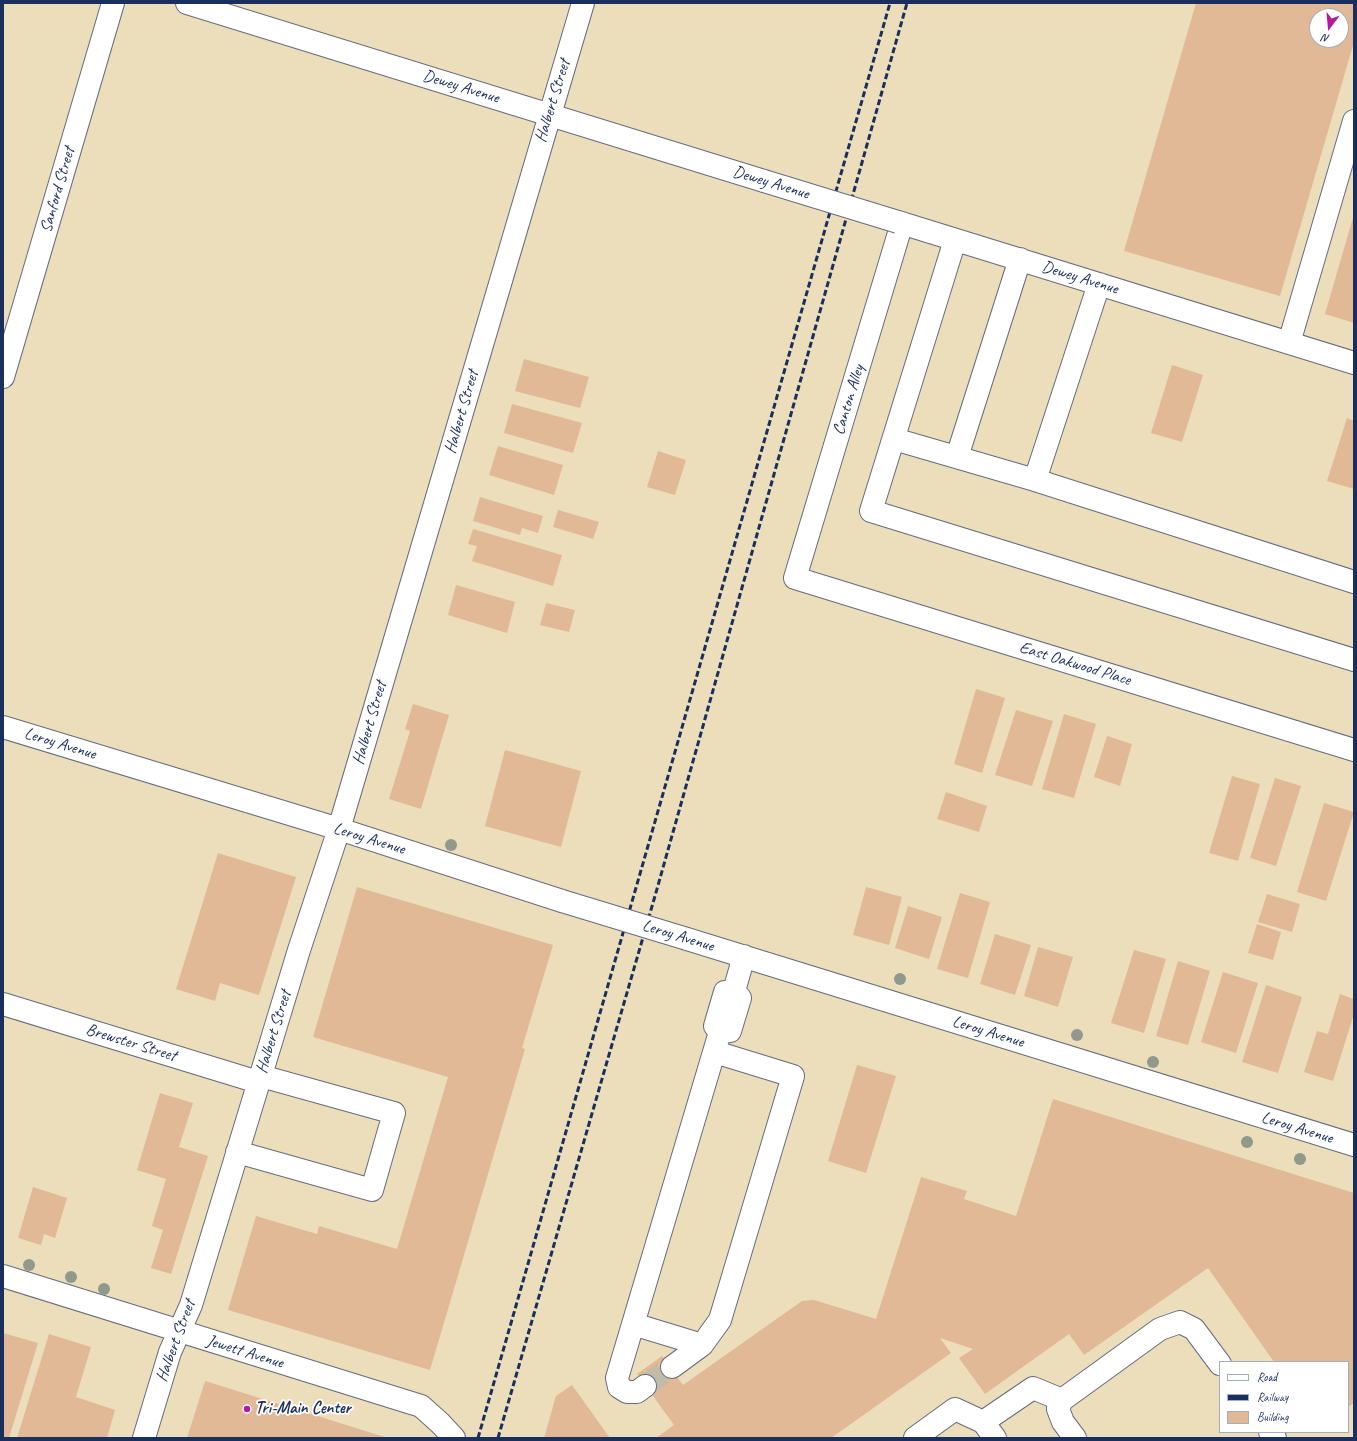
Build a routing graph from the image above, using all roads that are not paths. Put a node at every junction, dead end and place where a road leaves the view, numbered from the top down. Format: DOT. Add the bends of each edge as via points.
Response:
graph roads {
  1 [pos="113,3"];
  2 [pos="187,3"];
  3 [pos="583,3"];
  4 [pos="549,114"];
  5 [pos="1354,121"];
  6 [pos="900,223"];
  7 [pos="955,240"];
  8 [pos="1020,260"];
  9 [pos="1099,284"];
  10 [pos="1289,343"];
  11 [pos="1354,363"];
  12 [pos="3,377"];
  13 [pos="894,439"];
  14 [pos="957,457"];
  15 [pos="1034,480"];
  16 [pos="795,578"];
  17 [pos="1354,582"];
  18 [pos="1354,660"];
  19 [pos="3,727"];
  20 [pos="1354,750"];
  21 [pos="339,829"];
  22 [pos="744,956"];
  23 [pos="3,1004"];
  24 [pos="717,1042"];
  25 [pos="260,1079"];
  26 [pos="1354,1145"];
  27 [pos="237,1152"];
  28 [pos="3,1276"];
  29 [pos="633,1324"];
  30 [pos="179,1331"];
  31 [pos="702,1345"];
  32 [pos="1219,1363"];
  33 [pos="672,1367"];
  34 [pos="645,1386"];
  35 [pos="1062,1400"];
  36 [pos="989,1430"];
  37 [pos="144,1438"];
  38 [pos="454,1438"];
  39 [pos="915,1438"];
  40 [pos="1075,1438"];
  1 -- 12 [label="street, Sanford Street"];
  2 -- 4 [label="street, Dewey Avenue"];
  3 -- 4 [label="street, Halbert Street"];
  4 -- 6 [label="street, Dewey Avenue, bridge"];
  4 -- 21 [label="street, Halbert Street"];
  5 -- 10 [label="street"];
  6 -- 7 [label="street, Dewey Avenue"];
  6 -- 16 [label="street, Canton Alley"];
  7 -- 8 [label="street, Dewey Avenue"];
  7 -- 13 [label="street"];
  8 -- 9 [label="street, Dewey Avenue"];
  8 -- 14 [label="street"];
  9 -- 10 [label="street, Dewey Avenue"];
  9 -- 15 [label="street"];
  10 -- 11 [label="street, Dewey Avenue"];
  13 -- 14 [label="street"];
  13 -- 18 [label="street" via="871,511"];
  14 -- 15 [label="street"];
  15 -- 17 [label="street"];
  16 -- 20 [label="street, East Oakwood Place"];
  19 -- 21 [label="street, Leroy Avenue"];
  21 -- 22 [label="street, Leroy Avenue, bridge"];
  21 -- 25 [label="street, Halbert Street"];
  22 -- 24 [label="street" via="734,991 740,998 730,1031"];
  22 -- 26 [label="street, Leroy Avenue"];
  23 -- 25 [label="street, Brewster Street"];
  24 -- 29 [label="street"];
  24 -- 31 [label="street" via="794,1076 720,1320"];
  25 -- 27 [label="street, Halbert Street"];
  25 -- 27 [label="street, Brewster Street" via="394,1114 372,1190"];
  27 -- 30 [label="street, Halbert Street" via="190,1305"];
  28 -- 30 [label="street, Jewett Avenue"];
  29 -- 31 [label="street"];
  29 -- 34 [label="street" via="617,1378 619,1387 627,1392 637,1392"];
  30 -- 37 [label="street, Halbert Street" via="170,1352"];
  30 -- 38 [label="street, Jewett Avenue" via="421,1406"];
  31 -- 33 [label="street"];
  32 -- 35 [label="street" via="1194,1329 1180,1322 1160,1329"];
  35 -- 36 [label="street" via="1033,1388"];
  35 -- 40 [label="street" via="1058,1409 1063,1422"];
  36 -- 39 [label="street" via="955,1409"];
}
